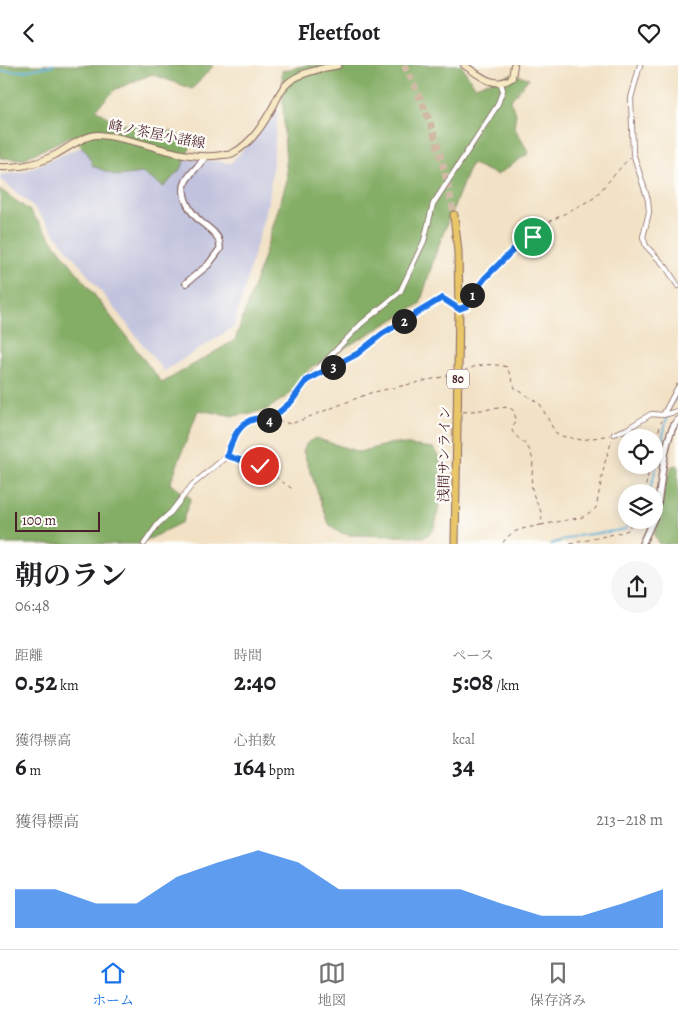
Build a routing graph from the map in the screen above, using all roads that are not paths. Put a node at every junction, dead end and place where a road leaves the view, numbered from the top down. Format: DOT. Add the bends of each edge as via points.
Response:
graph roads {
  1 [pos="338,65"];
  2 [pos="464,65"];
  3 [pos="514,65"];
  4 [pos="640,65"];
  5 [pos="501,83"];
  6 [pos="205,157"];
  7 [pos="0,167"];
  8 [pos="454,215"];
  9 [pos="186,283"];
  10 [pos="678,286"];
  11 [pos="678,387"];
  12 [pos="678,411"];
  13 [pos="664,415"];
  14 [pos="678,420"];
  15 [pos="614,434"];
  16 [pos="661,484"];
  17 [pos="649,529"];
  18 [pos="144,544"];
  19 [pos="455,544"];
  20 [pos="642,544"];
  1 -- 6 [label="main road, 峰ノ茶屋小諸線" via="288,82 263,125 249,141 232,154"];
  2 -- 5 [label="main road" via="486,80"];
  3 -- 5 [label="main road" via="512,78"];
  4 -- 10 [label="street" via="631,98 633,153 648,200 643,237 646,246"];
  5 -- 18 [label="street" via="503,90 497,106 433,204 424,241 400,292 361,324 307,380 291,402 270,420 260,417 242,426 232,439 227,456 192,485"];
  6 -- 7 [label="main road, 峰ノ茶屋小諸線" via="97,135 18,168"];
  6 -- 9 [label="street" via="186,180 185,199 199,220 219,240 220,249 208,265"];
  8 -- 19 [label="main road, 浅間サンライン / 80" via="459,309"];
  11 -- 13 [label="street"];
  12 -- 13 [label="street"];
  13 -- 15 [label="street" via="651,414"];
  14 -- 16 [label="street" via="669,436"];
  17 -- 20 [label="street"];
}
